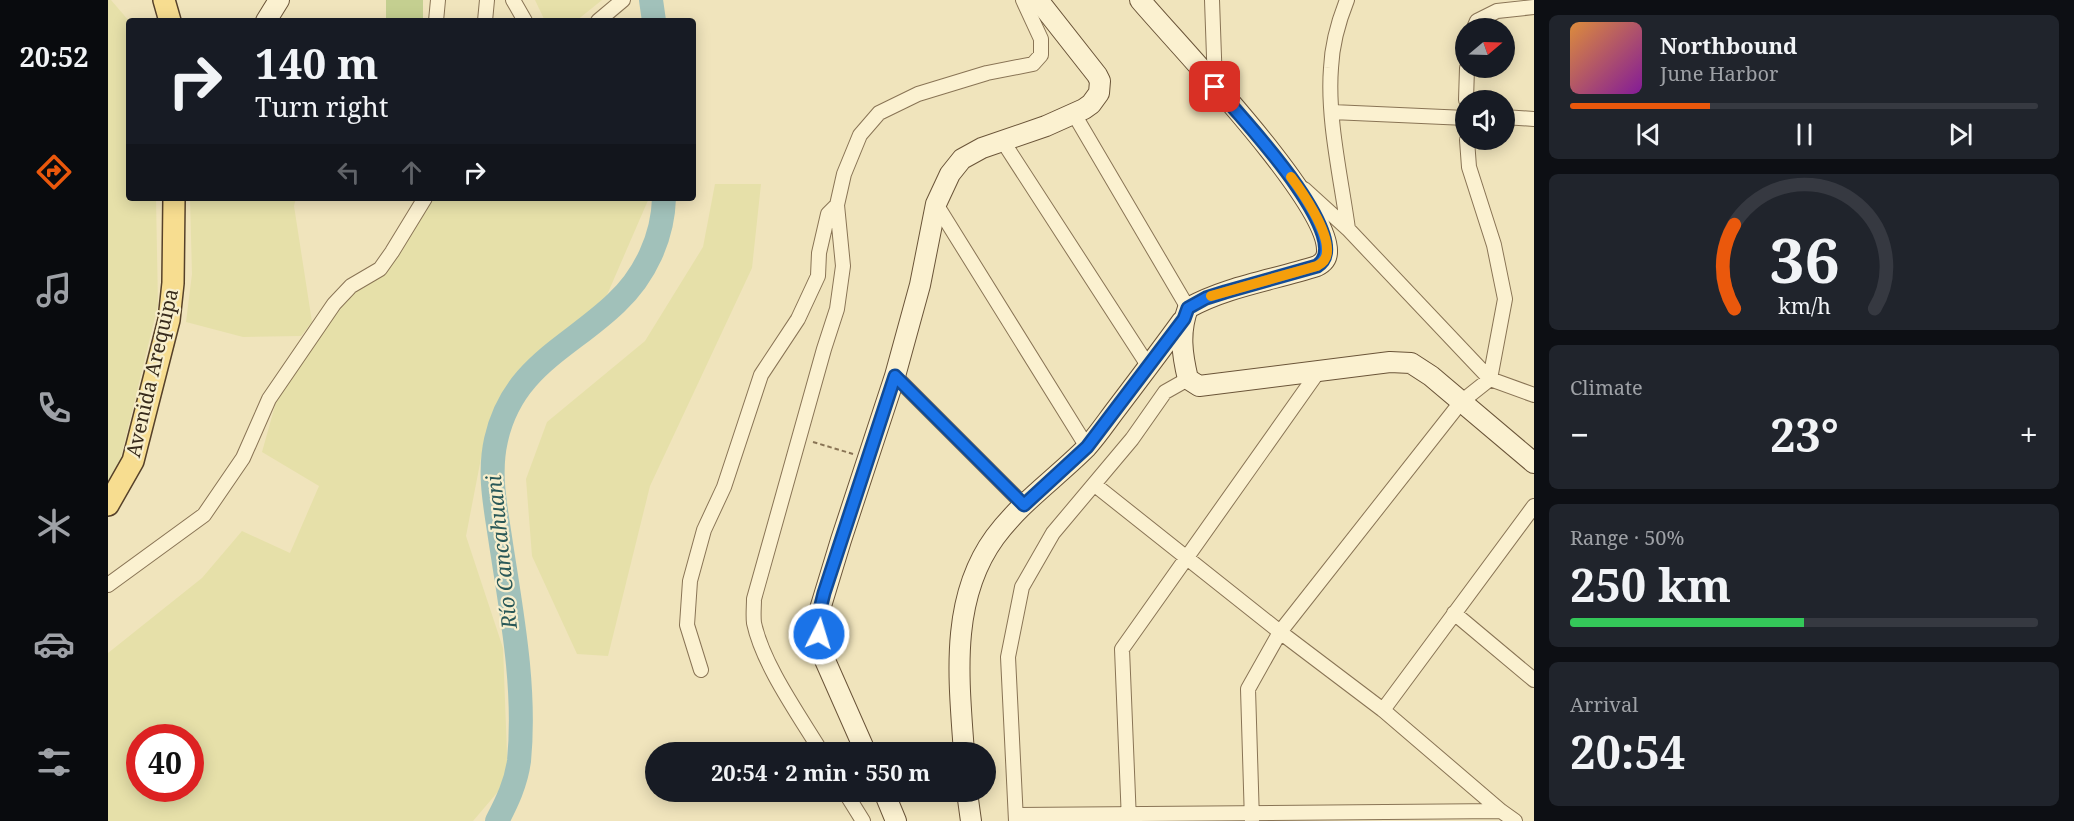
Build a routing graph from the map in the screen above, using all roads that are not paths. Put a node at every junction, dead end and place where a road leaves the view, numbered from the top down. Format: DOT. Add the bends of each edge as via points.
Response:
graph roads {
  1 [pos="164,0"];
  2 [pos="279,0"];
  3 [pos="438,0"];
  4 [pos="487,0"];
  5 [pos="513,0"];
  6 [pos="622,0"];
  7 [pos="1023,0"];
  8 [pos="1038,0"];
  9 [pos="1140,0"];
  10 [pos="1212,0"];
  11 [pos="1347,0"];
  12 [pos="1487,0"];
  13 [pos="1534,7"];
  14 [pos="1497,11"];
  15 [pos="169,18"];
  16 [pos="268,18"];
  17 [pos="436,18"];
  18 [pos="485,18"];
  19 [pos="523,18"];
  20 [pos="601,18"];
  21 [pos="1483,18"];
  22 [pos="1215,87"];
  23 [pos="1332,111"];
  24 [pos="1074,114"];
  25 [pos="1455,117"];
  26 [pos="1515,118"];
  27 [pos="1534,119"];
  28 [pos="1002,140"];
  29 [pos="1468,150"];
  30 [pos="1293,179"];
  31 [pos="174,201"];
  32 [pos="423,201"];
  33 [pos="936,204"];
  34 [pos="837,205"];
  35 [pos="1348,229"];
  36 [pos="1186,313"];
  37 [pos="1149,367"];
  38 [pos="1318,372"];
  39 [pos="895,376"];
  40 [pos="1188,379"];
  41 [pos="1491,379"];
  42 [pos="1534,395"];
  43 [pos="1461,402"];
  44 [pos="1087,447"];
  45 [pos="1534,464"];
  46 [pos="1095,484"];
  47 [pos="108,505"];
  48 [pos="1024,505"];
  49 [pos="1534,506"];
  50 [pos="1186,557"];
  51 [pos="108,585"];
  52 [pos="1454,613"];
  53 [pos="1280,632"];
  54 [pos="701,670"];
  55 [pos="1534,680"];
  56 [pos="1383,710"];
  57 [pos="815,742"];
  58 [pos="861,742"];
  59 [pos="963,742"];
  60 [pos="851,802"];
  61 [pos="888,802"];
  62 [pos="968,802"];
  63 [pos="1501,816"];
  64 [pos="1252,817"];
  65 [pos="1016,818"];
  66 [pos="1128,818"];
  67 [pos="862,821"];
  68 [pos="896,821"];
  69 [pos="971,821"];
  70 [pos="1515,821"];
  1 -- 15 [label="main road"];
  2 -- 16 [label="street"];
  3 -- 17 [label="street"];
  4 -- 18 [label="street"];
  5 -- 19 [label="street"];
  6 -- 20 [label="street"];
  7 -- 34 [label="street" via="1041,39 1041,55 1033,64 930,90 879,113 860,135 844,174"];
  8 -- 24 [label="street" via="1100,81 1096,99"];
  9 -- 22 [label="street"];
  10 -- 22 [label="street"];
  11 -- 23 [label="street" via="1331,67"];
  12 -- 14 [label="street"];
  13 -- 14 [label="street"];
  14 -- 21 [label="street"];
  22 -- 30 [label="street"];
  23 -- 25 [label="street"];
  23 -- 35 [label="street"];
  24 -- 28 [label="street"];
  24 -- 36 [label="street"];
  26 -- 27 [label="street"];
  28 -- 33 [label="street" via="970,153 956,164"];
  28 -- 37 [label="street"];
  29 -- 41 [label="street" via="1505,299"];
  30 -- 35 [label="street"];
  30 -- 36 [label="street" via="1324,237 1328,251 1325,260 1317,266 1206,298"];
  31 -- 47 [label="main road, Avenida Arequipa" via="169,320 133,461"];
  32 -- 51 [label="street" via="380,269 351,286 334,304 269,399 243,458 204,514"];
  33 -- 39 [label="street" via="920,285"];
  33 -- 44 [label="street"];
  34 -- 54 [label="street" via="828,214 819,253 819,276 798,319 761,375 724,487 704,530 690,581 687,626"];
  34 -- 57 [label="street" via="843,266 837,309 754,599 754,621 762,647"];
  35 -- 41 [label="street"];
  36 -- 37 [label="street"];
  36 -- 40 [label="street" via="1181,341"];
  37 -- 44 [label="street"];
  38 -- 40 [label="street" via="1199,386"];
  38 -- 43 [label="street" via="1390,362 1411,363"];
  38 -- 50 [label="street"];
  39 -- 48 [label="street"];
  39 -- 58 [label="street" via="820,609 819,634 824,658"];
  40 -- 46 [label="street" via="1165,392"];
  41 -- 42 [label="street"];
  41 -- 43 [label="street"];
  43 -- 45 [label="street"];
  43 -- 53 [label="street"];
  44 -- 48 [label="street"];
  46 -- 50 [label="street"];
  46 -- 65 [label="street" via="1053,533 1022,587 1008,657"];
  48 -- 59 [label="street" via="987,550 963,612 959,647"];
  49 -- 52 [label="street"];
  50 -- 53 [label="street"];
  50 -- 66 [label="street" via="1122,649"];
  52 -- 55 [label="street"];
  52 -- 56 [label="street"];
  53 -- 56 [label="street"];
  53 -- 64 [label="street" via="1248,690"];
  56 -- 63 [label="street"];
  60 -- 67 [label="street"];
  61 -- 68 [label="street"];
  62 -- 69 [label="street"];
  63 -- 64 [label="street"];
  63 -- 70 [label="street"];
  64 -- 66 [label="street"];
  65 -- 66 [label="street"];
}
